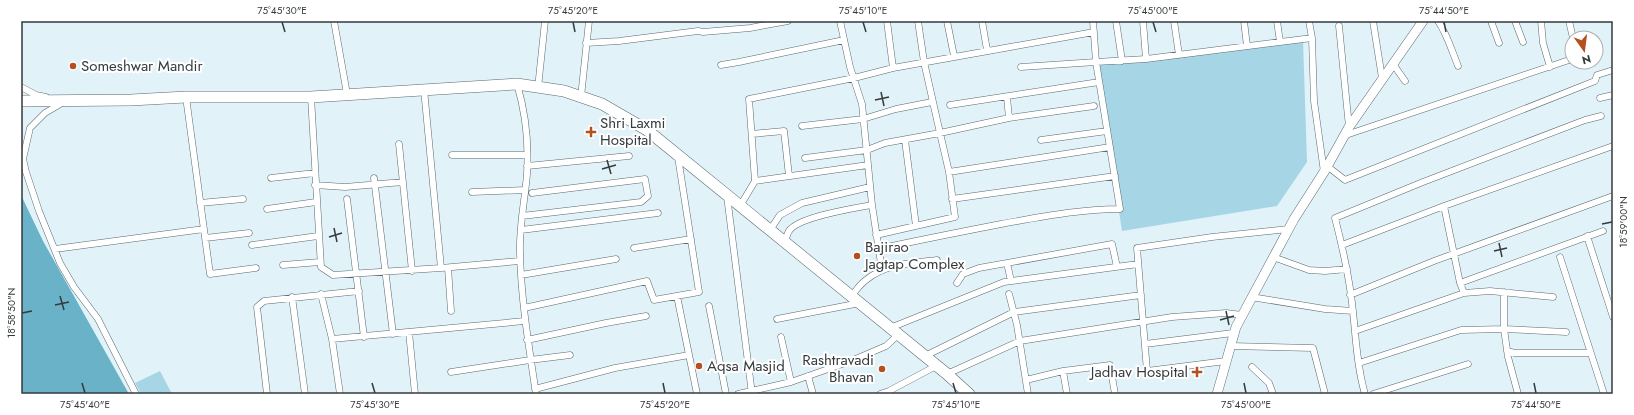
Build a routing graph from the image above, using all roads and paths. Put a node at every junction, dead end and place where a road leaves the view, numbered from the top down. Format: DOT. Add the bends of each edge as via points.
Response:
graph roads {
  1 [pos="334,21"];
  2 [pos="545,21"];
  3 [pos="589,21"];
  4 [pos="788,21"];
  5 [pos="840,21"];
  6 [pos="887,21"];
  7 [pos="918,21"];
  8 [pos="947,21"];
  9 [pos="982,21"];
  10 [pos="1093,21"];
  11 [pos="1116,21"];
  12 [pos="1143,21"];
  13 [pos="1174,21"];
  14 [pos="1244,21"];
  15 [pos="1277,21"];
  16 [pos="1309,21"];
  17 [pos="1373,21"];
  18 [pos="1423,21"];
  19 [pos="1438,21"];
  20 [pos="1491,21"];
  21 [pos="1515,21"];
  22 [pos="1541,21"];
  23 [pos="1339,26"];
  24 [pos="1094,32"];
  25 [pos="1312,38"];
  26 [pos="844,40"];
  27 [pos="1280,42"];
  28 [pos="1523,42"];
  29 [pos="1499,43"];
  30 [pos="586,44"];
  31 [pos="1247,46"];
  32 [pos="987,50"];
  33 [pos="1179,55"];
  34 [pos="954,56"];
  35 [pos="1146,59"];
  36 [pos="1122,61"];
  37 [pos="924,62"];
  38 [pos="1096,62"];
  39 [pos="1564,62"];
  40 [pos="1393,64"];
  41 [pos="721,65"];
  42 [pos="1458,66"];
  43 [pos="1022,67"];
  44 [pos="1550,67"];
  45 [pos="893,68"];
  46 [pos="1613,70"];
  47 [pos="854,78"];
  48 [pos="1382,78"];
  49 [pos="1405,81"];
  50 [pos="1099,82"];
  51 [pos="517,84"];
  52 [pos="21,87"];
  53 [pos="538,88"];
  54 [pos="424,89"];
  55 [pos="347,94"];
  56 [pos="1613,95"];
  57 [pos="186,97"];
  58 [pos="311,97"];
  59 [pos="581,97"];
  60 [pos="1007,97"];
  61 [pos="1600,98"];
  62 [pos="22,101"];
  63 [pos="65,101"];
  64 [pos="932,102"];
  65 [pos="950,105"];
  66 [pos="1094,106"];
  67 [pos="1601,116"];
  68 [pos="863,118"];
  69 [pos="1009,118"];
  70 [pos="802,126"];
  71 [pos="1349,127"];
  72 [pos="1107,131"];
  73 [pos="940,133"];
  74 [pos="752,134"];
  75 [pos="1344,136"];
  76 [pos="904,140"];
  77 [pos="1041,140"];
  78 [pos="399,144"];
  79 [pos="1613,146"];
  80 [pos="1110,147"];
  81 [pos="867,150"];
  82 [pos="452,155"];
  83 [pos="527,155"];
  84 [pos="678,155"];
  85 [pos="629,156"];
  86 [pos="805,158"];
  87 [pos="527,166"];
  88 [pos="868,166"];
  89 [pos="1325,169"];
  90 [pos="949,172"];
  91 [pos="315,173"];
  92 [pos="789,176"];
  93 [pos="1114,176"];
  94 [pos="271,178"];
  95 [pos="375,181"];
  96 [pos="755,181"];
  97 [pos="403,182"];
  98 [pos="316,185"];
  99 [pos="870,187"];
  100 [pos="525,190"];
  101 [pos="472,192"];
  102 [pos="532,193"];
  103 [pos="727,196"];
  104 [pos="1613,196"];
  105 [pos="243,199"];
  106 [pos="347,199"];
  107 [pos="952,199"];
  108 [pos="316,202"];
  109 [pos="200,203"];
  110 [pos="872,204"];
  111 [pos="740,206"];
  112 [pos="1444,206"];
  113 [pos="268,209"];
  114 [pos="658,213"];
  115 [pos="522,216"];
  116 [pos="916,226"];
  117 [pos="204,229"];
  118 [pos="1288,229"];
  119 [pos="521,230"];
  120 [pos="770,230"];
  121 [pos="1603,231"];
  122 [pos="249,233"];
  123 [pos="876,235"];
  124 [pos="318,236"];
  125 [pos="1587,236"];
  126 [pos="205,238"];
  127 [pos="691,239"];
  128 [pos="785,242"];
  129 [pos="252,245"];
  130 [pos="1342,245"];
  131 [pos="634,248"];
  132 [pos="55,249"];
  133 [pos="878,249"];
  134 [pos="1454,254"];
  135 [pos="1273,257"];
  136 [pos="1560,257"];
  137 [pos="616,259"];
  138 [pos="520,260"];
  139 [pos="936,260"];
  140 [pos="320,262"];
  141 [pos="1007,263"];
  142 [pos="1138,264"];
  143 [pos="283,265"];
  144 [pos="1117,267"];
  145 [pos="256,268"];
  146 [pos="445,268"];
  147 [pos="1347,269"];
  148 [pos="412,270"];
  149 [pos="882,270"];
  150 [pos="386,272"];
  151 [pos="356,273"];
  152 [pos="521,275"];
  153 [pos="1011,281"];
  154 [pos="957,283"];
  155 [pos="1460,283"];
  156 [pos="359,291"];
  157 [pos="1504,292"];
  158 [pos="1464,293"];
  159 [pos="321,294"];
  160 [pos="1009,294"];
  161 [pos="1141,295"];
  162 [pos="1350,295"];
  163 [pos="678,296"];
  164 [pos="292,297"];
  165 [pos="1252,297"];
  166 [pos="1554,297"];
  167 [pos="855,300"];
  168 [pos="709,306"];
  169 [pos="524,308"];
  170 [pos="451,311"];
  171 [pos="1353,311"];
  172 [pos="1014,312"];
  173 [pos="1242,315"];
  174 [pos="646,316"];
  175 [pos="1613,317"];
  176 [pos="777,319"];
  177 [pos="1143,320"];
  178 [pos="525,321"];
  179 [pos="1504,329"];
  180 [pos="894,331"];
  181 [pos="1355,331"];
  182 [pos="409,332"];
  183 [pos="1566,332"];
  184 [pos="1234,333"];
  185 [pos="393,334"];
  186 [pos="364,336"];
  187 [pos="780,337"];
  188 [pos="332,339"];
  189 [pos="527,340"];
  190 [pos="1020,341"];
  191 [pos="1145,344"];
  192 [pos="1230,346"];
  193 [pos="1507,351"];
  194 [pos="1590,353"];
  195 [pos="689,354"];
  196 [pos="570,355"];
  197 [pos="925,356"];
  198 [pos="530,360"];
  199 [pos="1226,361"];
  200 [pos="1359,362"];
  201 [pos="1468,364"];
  202 [pos="936,366"];
  203 [pos="1252,367"];
  204 [pos="1063,371"];
  205 [pos="451,372"];
  206 [pos="947,374"];
  207 [pos="808,376"];
  208 [pos="1026,380"];
  209 [pos="791,382"];
  210 [pos="535,392"];
  211 [pos="752,393"];
  212 [pos="136,394"];
  213 [pos="267,394"];
  214 [pos="305,394"];
  215 [pos="340,394"];
  216 [pos="415,394"];
  217 [pos="697,394"];
  218 [pos="726,394"];
  219 [pos="738,394"];
  220 [pos="813,394"];
  221 [pos="880,394"];
  222 [pos="968,394"];
  223 [pos="1028,394"];
  224 [pos="1066,394"];
  225 [pos="1115,394"];
  226 [pos="1217,394"];
  227 [pos="1273,394"];
  228 [pos="1325,394"];
  229 [pos="1365,394"];
  230 [pos="1373,394"];
  231 [pos="1518,394"];
  232 [pos="1604,394"];
  1 -- 55 [label="street"];
  2 -- 53 [label="street"];
  3 -- 30 [label="street"];
  4 -- 30 [label="street" via="750,28 698,31"];
  5 -- 26 [label="street"];
  6 -- 45 [label="street"];
  7 -- 37 [label="street"];
  8 -- 34 [label="street"];
  9 -- 32 [label="street"];
  10 -- 24 [label="street"];
  11 -- 36 [label="street"];
  12 -- 35 [label="street"];
  13 -- 33 [label="street"];
  14 -- 31 [label="street"];
  15 -- 27 [label="street"];
  16 -- 25 [label="street"];
  17 -- 48 [label="street"];
  18 -- 40 [label="street"];
  19 -- 42 [label="street" via="1444,29"];
  20 -- 29 [label="street"];
  21 -- 28 [label="street"];
  22 -- 44 [label="street" via="1543,43"];
  23 -- 71 [label="street"];
  24 -- 32 [label="street"];
  24 -- 38 [label="street"];
  25 -- 27 [label="street"];
  25 -- 89 [label="street" via="1314,101"];
  26 -- 41 [label="street"];
  26 -- 47 [label="street"];
  27 -- 31 [label="street"];
  30 -- 59 [label="street"];
  31 -- 33 [label="street"];
  32 -- 34 [label="street"];
  33 -- 35 [label="street"];
  34 -- 37 [label="street"];
  35 -- 36 [label="street"];
  36 -- 38 [label="street"];
  37 -- 45 [label="street"];
  37 -- 64 [label="street"];
  38 -- 43 [label="street"];
  38 -- 50 [label="street"];
  39 -- 44 [label="street"];
  40 -- 48 [label="street"];
  40 -- 49 [label="street"];
  44 -- 75 [label="street"];
  45 -- 47 [label="street"];
  46 -- 89 [label="street" via="1597,75 1595,81 1345,180"];
  47 -- 68 [label="street" via="862,104"];
  47 -- 74 [label="street" via="749,99"];
  48 -- 71 [label="street"];
  50 -- 60 [label="street"];
  50 -- 72 [label="street"];
  51 -- 53 [label="highway"];
  51 -- 54 [label="highway"];
  51 -- 83 [label="street" via="528,130"];
  52 -- 63 [label="street" via="36,95"];
  53 -- 59 [label="highway" via="564,91"];
  54 -- 55 [label="highway"];
  54 -- 146 [label="street"];
  55 -- 58 [label="highway"];
  56 -- 61 [label="street"];
  57 -- 58 [label="highway"];
  57 -- 63 [label="highway"];
  57 -- 109 [label="street"];
  58 -- 91 [label="street"];
  59 -- 84 [label="highway" via="602,104 647,130"];
  60 -- 65 [label="street"];
  60 -- 69 [label="street"];
  62 -- 63 [label="highway"];
  63 -- 132 [label="street" via="45,113 30,128 23,159"];
  64 -- 68 [label="street" via="896,108"];
  64 -- 73 [label="street"];
  66 -- 69 [label="street"];
  67 -- 130 [label="street" via="1462,166 1335,218"];
  68 -- 70 [label="street"];
  68 -- 81 [label="street"];
  69 -- 73 [label="street"];
  71 -- 75 [label="street"];
  72 -- 77 [label="street"];
  72 -- 80 [label="street"];
  73 -- 76 [label="street"];
  73 -- 90 [label="street"];
  74 -- 92 [label="street" via="784,131"];
  74 -- 96 [label="street"];
  75 -- 89 [label="street"];
  76 -- 81 [label="street" via="885,143"];
  76 -- 116 [label="street"];
  78 -- 97 [label="street"];
  79 -- 112 [label="street"];
  80 -- 90 [label="street"];
  80 -- 93 [label="street"];
  81 -- 86 [label="street"];
  81 -- 88 [label="street"];
  82 -- 83 [label="street"];
  83 -- 87 [label="street"];
  84 -- 103 [label="highway"];
  84 -- 127 [label="street"];
  85 -- 87 [label="street"];
  87 -- 100 [label="street"];
  88 -- 92 [label="street"];
  88 -- 99 [label="street"];
  89 -- 118 [label="street"];
  90 -- 107 [label="street"];
  91 -- 94 [label="street"];
  91 -- 98 [label="street"];
  92 -- 96 [label="street"];
  93 -- 107 [label="street"];
  93 -- 133 [label="street" via="1120,209 1030,218"];
  95 -- 97 [label="street"];
  95 -- 98 [label="street" via="345,187"];
  95 -- 150 [label="street"];
  96 -- 111 [label="street"];
  97 -- 148 [label="street"];
  98 -- 108 [label="street"];
  99 -- 110 [label="street"];
  99 -- 120 [label="street" via="802,203 780,216"];
  100 -- 101 [label="street"];
  100 -- 115 [label="street"];
  102 -- 115 [label="street" via="645,179 648,196 641,202"];
  103 -- 111 [label="highway"];
  103 -- 211 [label="street"];
  104 -- 134 [label="street"];
  105 -- 109 [label="street"];
  106 -- 151 [label="street"];
  107 -- 116 [label="street" via="954,217"];
  108 -- 113 [label="street"];
  108 -- 124 [label="street"];
  109 -- 117 [label="street"];
  110 -- 123 [label="street"];
  110 -- 128 [label="street" via="819,216 794,225 788,231"];
  111 -- 120 [label="highway"];
  112 -- 130 [label="street"];
  112 -- 134 [label="street"];
  114 -- 119 [label="street"];
  115 -- 119 [label="street"];
  116 -- 123 [label="street"];
  117 -- 126 [label="street"];
  117 -- 132 [label="street"];
  118 -- 135 [label="street"];
  118 -- 142 [label="street" via="1137,248"];
  119 -- 138 [label="street"];
  120 -- 128 [label="highway"];
  121 -- 125 [label="street"];
  122 -- 126 [label="street"];
  123 -- 133 [label="street"];
  124 -- 129 [label="street"];
  124 -- 140 [label="street"];
  125 -- 155 [label="street"];
  125 -- 175 [label="street"];
  126 -- 145 [label="street" via="210,274"];
  127 -- 131 [label="street"];
  127 -- 163 [label="street" via="699,292"];
  128 -- 167 [label="highway"];
  130 -- 147 [label="street"];
  132 -- 212 [label="street" via="60,264 74,287 98,319"];
  133 -- 149 [label="street"];
  134 -- 155 [label="street"];
  134 -- 162 [label="street"];
  135 -- 147 [label="street" via="1309,270"];
  135 -- 165 [label="street"];
  136 -- 194 [label="street"];
  137 -- 152 [label="street"];
  138 -- 146 [label="street"];
  138 -- 152 [label="street"];
  139 -- 149 [label="street"];
  140 -- 143 [label="street"];
  140 -- 151 [label="street" via="321,267 333,275"];
  141 -- 144 [label="street" via="1112,244"];
  141 -- 153 [label="street"];
  141 -- 154 [label="street" via="963,274"];
  142 -- 144 [label="street"];
  142 -- 161 [label="street"];
  144 -- 153 [label="street"];
  146 -- 148 [label="street"];
  146 -- 170 [label="street"];
  147 -- 162 [label="street"];
  148 -- 150 [label="street"];
  149 -- 167 [label="street" via="865,280"];
  150 -- 151 [label="street"];
  150 -- 185 [label="street"];
  151 -- 156 [label="street"];
  152 -- 169 [label="street"];
  153 -- 180 [label="street"];
  155 -- 158 [label="street"];
  156 -- 159 [label="street"];
  156 -- 186 [label="street"];
  157 -- 158 [label="street"];
  157 -- 166 [label="street"];
  157 -- 179 [label="street"];
  158 -- 181 [label="street"];
  159 -- 164 [label="street"];
  159 -- 188 [label="street"];
  160 -- 172 [label="street"];
  161 -- 172 [label="street"];
  161 -- 177 [label="street"];
  162 -- 171 [label="street"];
  163 -- 169 [label="street" via="654,300 647,281"];
  163 -- 195 [label="street"];
  164 -- 213 [label="street" via="264,300 257,307"];
  164 -- 214 [label="street"];
  165 -- 171 [label="street"];
  165 -- 173 [label="street"];
  167 -- 176 [label="street"];
  167 -- 180 [label="highway"];
  168 -- 218 [label="street"];
  169 -- 178 [label="street"];
  171 -- 181 [label="street"];
  172 -- 190 [label="street"];
  172 -- 197 [label="street"];
  173 -- 177 [label="street" via="1226,313"];
  173 -- 184 [label="street"];
  174 -- 189 [label="street"];
  177 -- 190 [label="street"];
  177 -- 191 [label="street"];
  178 -- 182 [label="street"];
  178 -- 189 [label="street"];
  179 -- 183 [label="street"];
  179 -- 193 [label="street"];
  179 -- 200 [label="street" via="1452,332"];
  180 -- 197 [label="highway"];
  180 -- 207 [label="street" via="886,346"];
  181 -- 200 [label="street"];
  182 -- 185 [label="street"];
  182 -- 216 [label="street"];
  184 -- 191 [label="street"];
  184 -- 192 [label="street"];
  185 -- 186 [label="street"];
  186 -- 188 [label="street"];
  187 -- 209 [label="street"];
  188 -- 215 [label="street"];
  189 -- 198 [label="street"];
  190 -- 206 [label="street"];
  190 -- 208 [label="street"];
  191 -- 199 [label="street" via="1147,371"];
  192 -- 199 [label="street"];
  192 -- 228 [label="street" via="1313,348"];
  193 -- 194 [label="street"];
  193 -- 231 [label="street"];
  194 -- 232 [label="street"];
  195 -- 210 [label="street" via="615,368"];
  195 -- 217 [label="street"];
  196 -- 198 [label="street"];
  197 -- 202 [label="highway"];
  198 -- 205 [label="street"];
  198 -- 210 [label="street"];
  199 -- 226 [label="street"];
  200 -- 229 [label="street"];
  201 -- 230 [label="street"];
  202 -- 206 [label="highway"];
  202 -- 221 [label="street"];
  203 -- 227 [label="street" via="1270,383"];
  204 -- 208 [label="street"];
  204 -- 224 [label="street"];
  204 -- 225 [label="street" via="1110,365"];
  206 -- 222 [label="highway"];
  207 -- 209 [label="street"];
  207 -- 220 [label="street"];
  208 -- 223 [label="street"];
  209 -- 211 [label="street"];
  211 -- 219 [label="street"];
}
